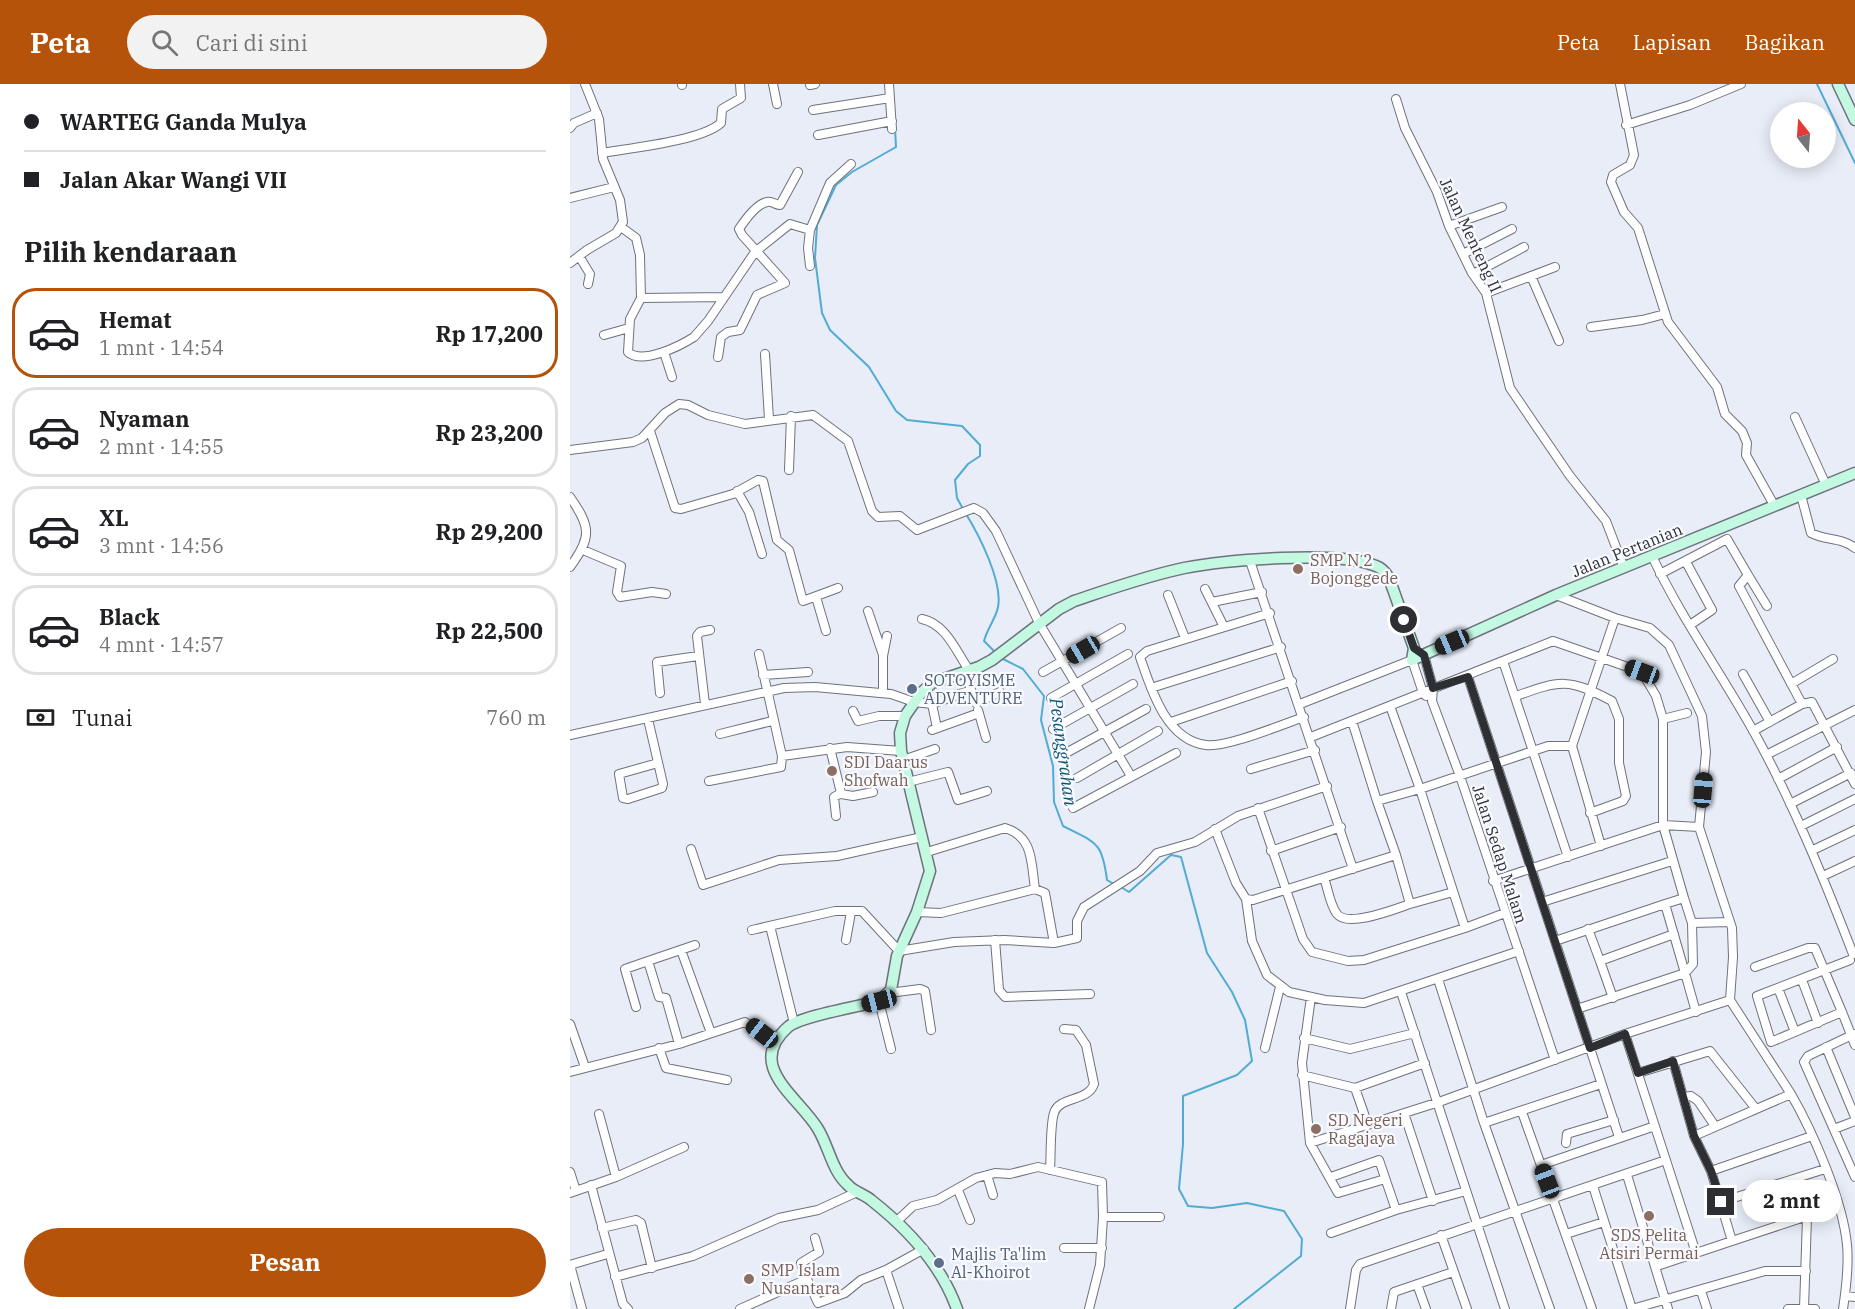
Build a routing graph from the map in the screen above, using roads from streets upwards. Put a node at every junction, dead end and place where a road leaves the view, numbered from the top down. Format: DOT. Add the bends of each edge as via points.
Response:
graph roads {
  1 [pos="585,84"];
  2 [pos="740,84"];
  3 [pos="773,84"];
  4 [pos="889,84"];
  5 [pos="1620,84"];
  6 [pos="1741,84"];
  7 [pos="1838,84"];
  8 [pos="890,98"];
  9 [pos="1396,99"];
  10 [pos="777,104"];
  11 [pos="813,110"];
  12 [pos="597,113"];
  13 [pos="1855,120"];
  14 [pos="1626,125"];
  15 [pos="570,128"];
  16 [pos="818,135"];
  17 [pos="602,153"];
  18 [pos="851,164"];
  19 [pos="798,172"];
  20 [pos="614,187"];
  21 [pos="570,198"];
  22 [pos="1502,207"];
  23 [pos="1449,226"];
  24 [pos="621,227"];
  25 [pos="1512,229"];
  26 [pos="810,230"];
  27 [pos="1524,247"];
  28 [pos="757,249"];
  29 [pos="1463,254"];
  30 [pos="579,256"];
  31 [pos="570,263"];
  32 [pos="810,266"];
  33 [pos="1555,267"];
  34 [pos="1473,274"];
  35 [pos="1530,276"];
  36 [pos="588,284"];
  37 [pos="1486,293"];
  38 [pos="724,297"];
  39 [pos="641,298"];
  40 [pos="1665,314"];
  41 [pos="1591,327"];
  42 [pos="629,328"];
  43 [pos="604,335"];
  44 [pos="1558,341"];
  45 [pos="664,352"];
  46 [pos="765,354"];
  47 [pos="718,357"];
  48 [pos="672,377"];
  49 [pos="791,416"];
  50 [pos="1795,417"];
  51 [pos="769,419"];
  52 [pos="650,431"];
  53 [pos="570,450"];
  54 [pos="789,470"];
  55 [pos="1855,473"];
  56 [pos="1826,485"];
  57 [pos="737,491"];
  58 [pos="1801,495"];
  59 [pos="570,497"];
  60 [pos="1774,505"];
  61 [pos="1855,548"];
  62 [pos="582,550"];
  63 [pos="762,554"];
  64 [pos="1652,556"];
  65 [pos="1251,561"];
  66 [pos="1686,562"];
  67 [pos="570,567"];
  68 [pos="1624,568"];
  69 [pos="1660,574"];
  70 [pos="1748,575"];
  71 [pos="838,588"];
  72 [pos="1205,589"];
  73 [pos="1262,592"];
  74 [pos="666,594"];
  75 [pos="1168,595"];
  76 [pos="1556,595"];
  77 [pos="816,597"];
  78 [pos="1212,602"];
  79 [pos="1767,606"];
  80 [pos="868,611"];
  81 [pos="1270,613"];
  82 [pos="1615,618"];
  83 [pos="922,619"];
  84 [pos="1039,623"];
  85 [pos="1690,624"];
  86 [pos="1224,627"];
  87 [pos="1122,628"];
  88 [pos="710,630"];
  89 [pos="826,631"];
  90 [pos="887,636"];
  91 [pos="1185,638"];
  92 [pos="1281,647"];
  93 [pos="759,654"];
  94 [pos="1128,654"];
  95 [pos="1413,654"];
  96 [pos="1424,655"];
  97 [pos="698,656"];
  98 [pos="883,656"];
  99 [pos="1603,657"];
  100 [pos="1833,659"];
  101 [pos="1064,661"];
  102 [pos="1503,661"];
  103 [pos="808,672"];
  104 [pos="1043,672"];
  105 [pos="968,674"];
  106 [pos="1743,674"];
  107 [pos="763,675"];
  108 [pos="1468,677"];
  109 [pos="1292,681"];
  110 [pos="1077,683"];
  111 [pos="1133,684"];
  112 [pos="1791,684"];
  113 [pos="1150,688"];
  114 [pos="1433,688"];
  115 [pos="765,690"];
  116 [pos="971,690"];
  117 [pos="1590,690"];
  118 [pos="1000,692"];
  119 [pos="660,693"];
  120 [pos="884,693"];
  121 [pos="1423,693"];
  122 [pos="1516,696"];
  123 [pos="1051,698"];
  124 [pos="1432,701"];
  125 [pos="914,702"];
  126 [pos="976,703"];
  127 [pos="705,704"];
  128 [pos="932,704"];
  129 [pos="1300,704"];
  130 [pos="1802,704"];
  131 [pos="1390,706"];
  132 [pos="1091,708"];
  133 [pos="1146,709"];
  134 [pos="1855,710"];
  135 [pos="853,711"];
  136 [pos="979,713"];
  137 [pos="1688,713"];
  138 [pos="905,716"];
  139 [pos="1304,717"];
  140 [pos="648,719"];
  141 [pos="1663,719"];
  142 [pos="772,721"];
  143 [pos="1352,721"];
  144 [pos="1171,722"];
  145 [pos="1770,722"];
  146 [pos="1824,725"];
  147 [pos="1053,729"];
  148 [pos="1158,731"];
  149 [pos="1753,731"];
  150 [pos="1105,732"];
  151 [pos="720,734"];
  152 [pos="570,735"];
  153 [pos="1311,737"];
  154 [pos="986,738"];
  155 [pos="1572,746"];
  156 [pos="1838,747"];
  157 [pos="830,748"];
  158 [pos="935,749"];
  159 [pos="1315,750"];
  160 [pos="1533,751"];
  161 [pos="1066,753"];
  162 [pos="1176,753"];
  163 [pos="1766,754"];
  164 [pos="902,755"];
  165 [pos="1119,755"];
  166 [pos="782,756"];
  167 [pos="658,762"];
  168 [pos="1496,764"];
  169 [pos="1251,769"];
  170 [pos="1851,773"];
  171 [pos="1131,776"];
  172 [pos="1460,776"];
  173 [pos="1077,778"];
  174 [pos="1778,779"];
  175 [pos="709,781"];
  176 [pos="908,782"];
  177 [pos="1855,784"];
  178 [pos="1327,786"];
  179 [pos="1420,789"];
  180 [pos="987,791"];
  181 [pos="873,792"];
  182 [pos="841,794"];
  183 [pos="1855,799"];
  184 [pos="1377,801"];
  185 [pos="1790,804"];
  186 [pos="1073,808"];
  187 [pos="1258,808"];
  188 [pos="1590,813"];
  189 [pos="836,816"];
  190 [pos="1663,825"];
  191 [pos="1801,826"];
  192 [pos="1341,827"];
  193 [pos="1699,827"];
  194 [pos="1215,829"];
  195 [pos="1855,830"];
  196 [pos="922,837"];
  197 [pos="1601,846"];
  198 [pos="691,849"];
  199 [pos="1812,850"];
  200 [pos="1271,851"];
  201 [pos="927,852"];
  202 [pos="1396,855"];
  203 [pos="1568,857"];
  204 [pos="1672,861"];
  205 [pos="1855,861"];
  206 [pos="1531,868"];
  207 [pos="1353,869"];
  208 [pos="1823,876"];
  209 [pos="1324,878"];
  210 [pos="1493,881"];
  211 [pos="1035,889"];
  212 [pos="1285,890"];
  213 [pos="1453,892"];
  214 [pos="1684,898"];
  215 [pos="1246,899"];
  216 [pos="1542,902"];
  217 [pos="1410,904"];
  218 [pos="1665,904"];
  219 [pos="851,912"];
  220 [pos="917,912"];
  221 [pos="1505,913"];
  222 [pos="1729,922"];
  223 [pos="1692,923"];
  224 [pos="770,926"];
  225 [pos="1465,928"];
  226 [pos="1588,929"];
  227 [pos="752,930"];
  228 [pos="1674,934"];
  229 [pos="846,940"];
  230 [pos="995,940"];
  231 [pos="1555,941"];
  232 [pos="1054,944"];
  233 [pos="695,945"];
  234 [pos="681,950"];
  235 [pos="899,951"];
  236 [pos="1519,951"];
  237 [pos="1853,958"];
  238 [pos="648,961"];
  239 [pos="1600,961"];
  240 [pos="1755,967"];
  241 [pos="1826,972"];
  242 [pos="1685,973"];
  243 [pos="1438,979"];
  244 [pos="1802,980"];
  245 [pos="1280,987"];
  246 [pos="1778,988"];
  247 [pos="1401,992"];
  248 [pos="889,993"];
  249 [pos="1090,993"];
  250 [pos="1311,997"];
  251 [pos="1613,999"];
  252 [pos="1730,1000"];
  253 [pos="879,1001"];
  254 [pos="636,1007"];
  255 [pos="1577,1009"];
  256 [pos="1696,1012"];
  257 [pos="1842,1012"];
  258 [pos="570,1023"];
  259 [pos="794,1023"];
  260 [pos="1818,1023"];
  261 [pos="1064,1029"];
  262 [pos="931,1030"];
  263 [pos="1794,1032"];
  264 [pos="711,1033"];
  265 [pos="1415,1033"];
  266 [pos="1625,1034"];
  267 [pos="1853,1034"];
  268 [pos="1304,1038"];
  269 [pos="775,1043"];
  270 [pos="679,1044"];
  271 [pos="1855,1045"];
  272 [pos="1826,1047"];
  273 [pos="659,1048"];
  274 [pos="891,1048"];
  275 [pos="1265,1048"];
  276 [pos="1590,1048"];
  277 [pos="1555,1060"];
  278 [pos="1673,1061"];
  279 [pos="1425,1062"];
  280 [pos="585,1067"];
  281 [pos="570,1072"];
  282 [pos="1638,1073"];
  283 [pos="1302,1075"];
  284 [pos="727,1080"];
  285 [pos="1601,1084"];
  286 [pos="1355,1088"];
  287 [pos="1476,1089"];
  288 [pos="1791,1094"];
  289 [pos="1683,1097"];
  290 [pos="1439,1102"];
  291 [pos="1756,1109"];
  292 [pos="1522,1112"];
  293 [pos="1404,1113"];
  294 [pos="599,1114"];
  295 [pos="1855,1119"];
  296 [pos="1614,1120"];
  297 [pos="1484,1123"];
  298 [pos="1368,1125"];
  299 [pos="1655,1126"];
  300 [pos="1715,1126"];
  301 [pos="1834,1129"];
  302 [pos="1694,1136"];
  303 [pos="1812,1136"];
  304 [pos="1619,1137"];
  305 [pos="1310,1143"];
  306 [pos="1566,1143"];
  307 [pos="684,1147"];
  308 [pos="1666,1161"];
  309 [pos="1540,1165"];
  310 [pos="1825,1169"];
  311 [pos="1050,1170"];
  312 [pos="1711,1171"];
  313 [pos="570,1172"];
  314 [pos="987,1175"];
  315 [pos="1627,1175"];
  316 [pos="616,1177"];
  317 [pos="1331,1177"];
  318 [pos="1855,1178"];
  319 [pos="1385,1179"];
  320 [pos="591,1185"];
  321 [pos="1593,1186"];
  322 [pos="958,1190"];
  323 [pos="1466,1191"];
  324 [pos="573,1192"];
  325 [pos="857,1192"];
  326 [pos="993,1195"];
  327 [pos="594,1197"];
  328 [pos="1553,1198"];
  329 [pos="1433,1200"];
  330 [pos="1721,1202"];
  331 [pos="1838,1206"];
  332 [pos="1396,1210"];
  333 [pos="1517,1212"];
  334 [pos="1103,1217"];
  335 [pos="1160,1217"];
  336 [pos="1807,1217"];
  337 [pos="970,1220"];
  338 [pos="896,1222"];
  339 [pos="1604,1222"];
  340 [pos="1477,1224"];
  341 [pos="602,1228"];
  342 [pos="1331,1233"];
  343 [pos="1566,1234"];
  344 [pos="1442,1235"];
  345 [pos="815,1238"];
  346 [pos="1732,1241"];
  347 [pos="1064,1248"];
  348 [pos="1102,1248"];
  349 [pos="924,1249"];
  350 [pos="1696,1253"];
  351 [pos="604,1256"];
  352 [pos="570,1265"];
  353 [pos="1657,1266"];
  354 [pos="652,1268"];
  355 [pos="886,1270"];
  356 [pos="1806,1271"];
  357 [pos="1453,1272"];
  358 [pos="615,1277"];
  359 [pos="807,1279"];
  360 [pos="1417,1284"];
  361 [pos="1701,1291"];
  362 [pos="1845,1296"];
  363 [pos="1855,1297"];
  364 [pos="1667,1305"];
  365 [pos="1804,1308"];
  366 [pos="582,1309"];
  367 [pos="620,1309"];
  368 [pos="628,1309"];
  369 [pos="740,1309"];
  370 [pos="898,1309"];
  371 [pos="957,1309"];
  372 [pos="1089,1309"];
  373 [pos="1350,1309"];
  374 [pos="1391,1309"];
  375 [pos="1426,1309"];
  376 [pos="1467,1309"];
  377 [pos="1505,1309"];
  378 [pos="1550,1309"];
  379 [pos="1592,1309"];
  380 [pos="1632,1309"];
  381 [pos="1707,1309"];
  382 [pos="1788,1309"];
  383 [pos="1815,1309"];
  384 [pos="1843,1309"];
  1 -- 12 [label="street"];
  2 -- 17 [label="street" via="741,98 722,110 721,123 713,130"];
  3 -- 10 [label="street"];
  4 -- 8 [label="street"];
  5 -- 14 [label="street"];
  6 -- 14 [label="street"];
  7 -- 13 [label="street"];
  8 -- 11 [label="street"];
  8 -- 16 [label="street" via="892,125"];
  9 -- 23 [label="street, Jalan Menteng II"];
  12 -- 15 [label="street"];
  12 -- 17 [label="street"];
  14 -- 40 [label="street" via="1633,159 1610,180 1624,212 1638,228"];
  17 -- 20 [label="street"];
  18 -- 26 [label="street" via="830,183"];
  19 -- 28 [label="street" via="780,206 765,203 747,217 740,229 741,235"];
  20 -- 21 [label="street"];
  20 -- 24 [label="street" via="622,208"];
  22 -- 23 [label="street"];
  23 -- 29 [label="street, Jalan Menteng II"];
  24 -- 30 [label="street"];
  24 -- 39 [label="street" via="638,241"];
  25 -- 29 [label="street"];
  26 -- 28 [label="street" via="790,224"];
  26 -- 32 [label="street"];
  27 -- 34 [label="street"];
  28 -- 38 [label="street"];
  28 -- 47 [label="street" via="785,283 757,295 740,330 721,337"];
  29 -- 34 [label="street, Jalan Menteng II"];
  30 -- 31 [label="street"];
  30 -- 36 [label="street" via="590,274"];
  33 -- 35 [label="street"];
  34 -- 37 [label="street, Jalan Menteng II"];
  35 -- 37 [label="street"];
  35 -- 44 [label="street"];
  37 -- 68 [label="street, Jalan Menteng II" via="1510,388 1606,521"];
  38 -- 39 [label="street"];
  38 -- 45 [label="street" via="694,337"];
  39 -- 42 [label="street" via="632,312"];
  40 -- 41 [label="street"];
  40 -- 60 [label="street" via="1673,331 1717,387 1725,414 1742,431 1747,442 1746,455"];
  42 -- 43 [label="street"];
  42 -- 45 [label="street" via="630,355"];
  45 -- 48 [label="street"];
  46 -- 51 [label="street"];
  49 -- 51 [label="street"];
  49 -- 54 [label="street"];
  49 -- 84 [label="street" via="818,416 846,438 878,517 900,516 916,530 974,508 983,513 996,531"];
  50 -- 56 [label="street"];
  51 -- 52 [label="street" via="739,423 679,404"];
  52 -- 53 [label="street" via="633,442"];
  52 -- 57 [label="street" via="675,508"];
  55 -- 56 [label="street, Jalan Pertanian"];
  56 -- 58 [label="street, Jalan Pertanian"];
  57 -- 63 [label="street" via="749,512"];
  57 -- 77 [label="street" via="758,480 764,482 777,540 789,550 803,601"];
  58 -- 60 [label="street, Jalan Pertanian"];
  58 -- 61 [label="street" via="1811,533 1847,542"];
  59 -- 62 [label="street" via="587,526"];
  60 -- 64 [label="street, Jalan Pertanian"];
  62 -- 67 [label="street"];
  62 -- 74 [label="street" via="621,566 617,592 620,597"];
  64 -- 68 [label="street, Jalan Pertanian"];
  64 -- 69 [label="street"];
  65 -- 73 [label="street"];
  65 -- 84 [label="street" via="1184,568 1122,585 1074,601"];
  65 -- 95 [label="street" via="1298,558 1375,565 1389,578"];
  66 -- 69 [label="street"];
  66 -- 70 [label="street" via="1727,539"];
  66 -- 85 [label="street" via="1712,610"];
  68 -- 76 [label="street, Jalan Pertanian"];
  69 -- 85 [label="street"];
  70 -- 79 [label="street"];
  70 -- 112 [label="street" via="1738,586"];
  71 -- 77 [label="street"];
  72 -- 78 [label="street"];
  73 -- 78 [label="street"];
  73 -- 81 [label="street"];
  75 -- 91 [label="street"];
  76 -- 82 [label="street"];
  76 -- 96 [label="street, Jalan Pertanian"];
  77 -- 89 [label="street"];
  78 -- 86 [label="street"];
  80 -- 98 [label="street"];
  81 -- 86 [label="street"];
  81 -- 92 [label="street"];
  82 -- 99 [label="street"];
  82 -- 193 [label="street" via="1650,628 1669,645 1702,716 1706,752"];
  83 -- 105 [label="street" via="940,627"];
  84 -- 101 [label="street"];
  84 -- 105 [label="street"];
  85 -- 149 [label="street"];
  86 -- 91 [label="street"];
  87 -- 101 [label="street"];
  88 -- 97 [label="street" via="698,634"];
  90 -- 98 [label="street"];
  91 -- 113 [label="street" via="1140,657"];
  92 -- 109 [label="street"];
  92 -- 113 [label="street"];
  93 -- 107 [label="street"];
  94 -- 110 [label="street"];
  95 -- 96 [label="street, Jalan Pertanian"];
  95 -- 121 [label="street"];
  95 -- 129 [label="street"];
  96 -- 114 [label="street, Jalan Sedap Malam"];
  97 -- 119 [label="street" via="657,662"];
  97 -- 127 [label="street"];
  98 -- 120 [label="street"];
  99 -- 102 [label="street" via="1553,641"];
  99 -- 117 [label="street"];
  99 -- 141 [label="street" via="1642,672"];
  100 -- 112 [label="street"];
  101 -- 104 [label="street"];
  101 -- 110 [label="street"];
  102 -- 108 [label="street"];
  102 -- 122 [label="street"];
  103 -- 107 [label="street"];
  105 -- 116 [label="street"];
  105 -- 125 [label="street" via="932,683"];
  106 -- 145 [label="street"];
  107 -- 115 [label="street"];
  108 -- 114 [label="street"];
  108 -- 168 [label="street"];
  109 -- 129 [label="street"];
  109 -- 144 [label="street"];
  110 -- 123 [label="street"];
  110 -- 132 [label="street"];
  111 -- 132 [label="street"];
  112 -- 130 [label="street"];
  113 -- 144 [label="street"];
  114 -- 121 [label="street"];
  114 -- 124 [label="street, Jalan Sedap Malam"];
  115 -- 120 [label="street" via="805,687"];
  115 -- 127 [label="street"];
  115 -- 142 [label="street"];
  116 -- 126 [label="street"];
  116 -- 128 [label="street"];
  117 -- 122 [label="street" via="1553,683"];
  117 -- 155 [label="street"];
  117 -- 188 [label="street" via="1612,701 1618,713 1619,763 1626,796 1623,801"];
  118 -- 126 [label="street"];
  120 -- 125 [label="street"];
  121 -- 124 [label="street"];
  121 -- 131 [label="street"];
  122 -- 160 [label="street"];
  124 -- 172 [label="street, Jalan Sedap Malam"];
  125 -- 128 [label="street"];
  125 -- 138 [label="street"];
  126 -- 136 [label="street"];
  127 -- 140 [label="street"];
  128 -- 136 [label="street" via="934,729"];
  129 -- 139 [label="street"];
  130 -- 145 [label="street"];
  130 -- 146 [label="street" via="1814,705"];
  131 -- 143 [label="street"];
  131 -- 179 [label="street"];
  132 -- 147 [label="street"];
  132 -- 150 [label="street"];
  133 -- 150 [label="street"];
  134 -- 146 [label="street"];
  135 -- 138 [label="street" via="856,720"];
  136 -- 154 [label="street"];
  137 -- 141 [label="street"];
  138 -- 164 [label="street" via="900,733"];
  139 -- 144 [label="street" via="1206,745 1186,737"];
  139 -- 153 [label="street"];
  140 -- 152 [label="street"];
  140 -- 167 [label="street"];
  141 -- 190 [label="street"];
  142 -- 151 [label="street"];
  142 -- 166 [label="street"];
  143 -- 153 [label="street"];
  143 -- 184 [label="street"];
  145 -- 149 [label="street"];
  146 -- 156 [label="street"];
  146 -- 163 [label="street"];
  148 -- 165 [label="street"];
  149 -- 163 [label="street"];
  150 -- 161 [label="street"];
  150 -- 165 [label="street"];
  153 -- 159 [label="street"];
  155 -- 160 [label="street" via="1548,746"];
  155 -- 188 [label="street"];
  156 -- 170 [label="street"];
  156 -- 174 [label="street"];
  157 -- 164 [label="street"];
  157 -- 166 [label="street"];
  157 -- 182 [label="street"];
  158 -- 164 [label="street"];
  159 -- 169 [label="street"];
  159 -- 178 [label="street"];
  160 -- 168 [label="street"];
  160 -- 203 [label="street"];
  162 -- 171 [label="street"];
  163 -- 174 [label="street"];
  164 -- 176 [label="street"];
  165 -- 171 [label="street"];
  165 -- 173 [label="street"];
  166 -- 175 [label="street" via="781,767"];
  167 -- 167 [label="street" via="619,774 623,798 661,790"];
  168 -- 172 [label="street"];
  168 -- 206 [label="street"];
  170 -- 177 [label="street"];
  170 -- 185 [label="street"];
  171 -- 186 [label="street"];
  172 -- 179 [label="street"];
  172 -- 210 [label="street, Jalan Sedap Malam"];
  174 -- 185 [label="street"];
  176 -- 180 [label="street" via="948,772 958,800"];
  176 -- 196 [label="street"];
  178 -- 187 [label="street"];
  178 -- 192 [label="street"];
  179 -- 184 [label="street"];
  179 -- 213 [label="street"];
  181 -- 182 [label="street"];
  182 -- 189 [label="street" via="834,797"];
  183 -- 191 [label="street"];
  184 -- 202 [label="street"];
  185 -- 191 [label="street"];
  187 -- 194 [label="street"];
  187 -- 200 [label="street"];
  188 -- 197 [label="street"];
  190 -- 193 [label="street"];
  190 -- 197 [label="street"];
  190 -- 204 [label="street"];
  191 -- 199 [label="street"];
  192 -- 200 [label="street"];
  192 -- 207 [label="street"];
  193 -- 222 [label="street"];
  194 -- 215 [label="street"];
  194 -- 232 [label="street" via="1195,842 1156,853 1140,871 1084,907 1077,938"];
  195 -- 199 [label="street"];
  196 -- 198 [label="street" via="837,856 786,859 704,885"];
  196 -- 201 [label="street"];
  197 -- 203 [label="street"];
  199 -- 208 [label="street"];
  200 -- 212 [label="street"];
  201 -- 211 [label="street" via="1005,828 1017,832 1025,838"];
  201 -- 220 [label="street" via="930,871"];
  202 -- 207 [label="street"];
  202 -- 217 [label="street"];
  203 -- 206 [label="street"];
  204 -- 214 [label="street"];
  204 -- 216 [label="street"];
  205 -- 208 [label="street"];
  206 -- 210 [label="street"];
  206 -- 216 [label="street"];
  207 -- 209 [label="street"];
  208 -- 237 [label="street"];
  209 -- 212 [label="street"];
  209 -- 217 [label="street" via="1337,914 1345,919 1360,919"];
  210 -- 221 [label="street, Jalan Sedap Malam"];
  211 -- 220 [label="street" via="940,913"];
  211 -- 232 [label="street" via="1045,892"];
  212 -- 215 [label="street"];
  212 -- 225 [label="street" via="1308,949 1335,959 1364,960"];
  213 -- 217 [label="street"];
  213 -- 225 [label="street"];
  214 -- 218 [label="street"];
  214 -- 223 [label="street"];
  215 -- 245 [label="street" via="1252,941 1267,975"];
  216 -- 231 [label="street"];
  218 -- 226 [label="street"];
  218 -- 228 [label="street"];
  219 -- 224 [label="street" via="836,911"];
  219 -- 229 [label="street"];
  219 -- 235 [label="street" via="865,912"];
  220 -- 235 [label="street"];
  221 -- 225 [label="street"];
  221 -- 236 [label="street, Jalan Sedap Malam"];
  222 -- 223 [label="street"];
  222 -- 252 [label="street" via="1733,957"];
  223 -- 242 [label="street" via="1693,964"];
  224 -- 227 [label="street"];
  224 -- 259 [label="street"];
  226 -- 231 [label="street"];
  226 -- 239 [label="street"];
  228 -- 239 [label="street"];
  228 -- 242 [label="street"];
  230 -- 232 [label="street"];
  230 -- 235 [label="street"];
  230 -- 249 [label="street" via="999,990 1005,997"];
  231 -- 255 [label="street"];
  233 -- 234 [label="street"];
  234 -- 238 [label="street"];
  234 -- 264 [label="street"];
  235 -- 248 [label="street"];
  236 -- 243 [label="street"];
  236 -- 277 [label="street, Jalan Sedap Malam"];
  237 -- 241 [label="street"];
  238 -- 254 [label="street" via="625,969"];
  238 -- 270 [label="street" via="659,997 666,998"];
  239 -- 251 [label="street"];
  240 -- 241 [label="street" via="1815,948"];
  241 -- 244 [label="street"];
  241 -- 257 [label="street"];
  242 -- 251 [label="street"];
  242 -- 256 [label="street"];
  243 -- 247 [label="street"];
  243 -- 287 [label="street"];
  244 -- 246 [label="street"];
  244 -- 260 [label="street"];
  245 -- 250 [label="street"];
  245 -- 275 [label="street"];
  246 -- 263 [label="street"];
  246 -- 263 [label="street" via="1757,996 1771,1042"];
  247 -- 250 [label="street" via="1364,1003"];
  247 -- 265 [label="street"];
  248 -- 253 [label="street"];
  248 -- 262 [label="street" via="925,991"];
  250 -- 268 [label="street"];
  251 -- 255 [label="street"];
  252 -- 256 [label="street"];
  252 -- 288 [label="street"];
  253 -- 259 [label="street"];
  253 -- 274 [label="street"];
  255 -- 276 [label="street"];
  256 -- 266 [label="street"];
  257 -- 260 [label="street"];
  257 -- 267 [label="street"];
  258 -- 280 [label="street"];
  259 -- 269 [label="street"];
  260 -- 263 [label="street"];
  261 -- 311 [label="street" via="1076,1030 1086,1045 1094,1084 1090,1092 1060,1105 1054,1113"];
  264 -- 269 [label="street" via="745,1022"];
  264 -- 270 [label="street"];
  265 -- 268 [label="street" via="1350,1049"];
  265 -- 279 [label="street"];
  266 -- 276 [label="street"];
  266 -- 282 [label="street"];
  267 -- 271 [label="street"];
  267 -- 272 [label="street"];
  268 -- 283 [label="street"];
  269 -- 325 [label="street" via="771,1052 775,1072 817,1126 840,1175"];
  270 -- 273 [label="street"];
  272 -- 295 [label="street"];
  272 -- 301 [label="street" via="1804,1062"];
  273 -- 280 [label="street"];
  273 -- 284 [label="street" via="666,1068"];
  276 -- 277 [label="street"];
  276 -- 285 [label="street"];
  277 -- 287 [label="street"];
  278 -- 282 [label="street"];
  278 -- 289 [label="street"];
  278 -- 291 [label="street" via="1706,1051 1714,1053"];
  279 -- 286 [label="street"];
  279 -- 290 [label="street"];
  280 -- 281 [label="street"];
  282 -- 299 [label="street"];
  283 -- 286 [label="street"];
  283 -- 305 [label="street"];
  285 -- 292 [label="street"];
  285 -- 296 [label="street"];
  286 -- 298 [label="street"];
  287 -- 290 [label="street"];
  287 -- 297 [label="street"];
  288 -- 291 [label="street"];
  288 -- 303 [label="street"];
  289 -- 300 [label="street" via="1691,1096 1698,1101"];
  289 -- 302 [label="street"];
  290 -- 293 [label="street"];
  290 -- 323 [label="street"];
  291 -- 300 [label="street"];
  292 -- 297 [label="street"];
  292 -- 309 [label="street"];
  293 -- 298 [label="street"];
  293 -- 329 [label="street"];
  294 -- 316 [label="street"];
  295 -- 301 [label="street"];
  296 -- 304 [label="street"];
  296 -- 306 [label="street" via="1567,1134"];
  297 -- 333 [label="street"];
  298 -- 305 [label="street"];
  299 -- 304 [label="street"];
  299 -- 308 [label="street"];
  300 -- 302 [label="street"];
  301 -- 318 [label="street"];
  302 -- 312 [label="street"];
  303 -- 310 [label="street"];
  303 -- 312 [label="street"];
  304 -- 309 [label="street"];
  305 -- 317 [label="street"];
  307 -- 316 [label="street"];
  308 -- 315 [label="street"];
  308 -- 350 [label="street"];
  309 -- 328 [label="street"];
  310 -- 330 [label="street"];
  310 -- 331 [label="street"];
  311 -- 314 [label="street" via="1038,1167"];
  311 -- 334 [label="street" via="1102,1182"];
  312 -- 330 [label="street"];
  313 -- 324 [label="street"];
  314 -- 322 [label="street"];
  314 -- 326 [label="street"];
  315 -- 321 [label="street"];
  315 -- 353 [label="street"];
  316 -- 320 [label="street"];
  317 -- 319 [label="street" via="1336,1191 1341,1192"];
  317 -- 319 [label="street" via="1377,1159"];
  319 -- 332 [label="street"];
  320 -- 324 [label="street"];
  320 -- 327 [label="street"];
  321 -- 328 [label="street"];
  321 -- 339 [label="street"];
  322 -- 337 [label="street"];
  322 -- 338 [label="street" via="909,1208"];
  323 -- 329 [label="street"];
  323 -- 340 [label="street"];
  325 -- 338 [label="street"];
  325 -- 354 [label="street" via="818,1210 778,1218 693,1256"];
  327 -- 341 [label="street"];
  327 -- 351 [label="street" via="589,1199"];
  328 -- 333 [label="street"];
  328 -- 343 [label="street"];
  329 -- 332 [label="street"];
  330 -- 346 [label="street"];
  331 -- 336 [label="street"];
  331 -- 362 [label="street" via="1847,1244"];
  332 -- 342 [label="street"];
  333 -- 340 [label="street"];
  333 -- 378 [label="street"];
  334 -- 335 [label="street"];
  334 -- 348 [label="street"];
  336 -- 346 [label="street"];
  336 -- 356 [label="street"];
  338 -- 349 [label="street"];
  339 -- 343 [label="street"];
  339 -- 380 [label="street"];
  340 -- 344 [label="street"];
  340 -- 377 [label="street"];
  341 -- 354 [label="street" via="636,1220 641,1223"];
  341 -- 358 [label="street"];
  343 -- 379 [label="street"];
  344 -- 357 [label="street"];
  344 -- 373 [label="street" via="1360,1264"];
  345 -- 359 [label="street" via="819,1252 801,1263"];
  346 -- 350 [label="street"];
  347 -- 348 [label="street"];
  348 -- 372 [label="street"];
  349 -- 355 [label="street"];
  349 -- 371 [label="street"];
  350 -- 353 [label="street"];
  351 -- 352 [label="street"];
  351 -- 367 [label="street"];
  352 -- 366 [label="street"];
  353 -- 364 [label="street"];
  354 -- 358 [label="street"];
  355 -- 359 [label="street" via="818,1303"];
  355 -- 370 [label="street"];
  356 -- 361 [label="street" via="1765,1272"];
  356 -- 365 [label="street"];
  357 -- 360 [label="street"];
  357 -- 376 [label="street"];
  358 -- 368 [label="street"];
  359 -- 369 [label="street"];
  360 -- 374 [label="street" via="1394,1292"];
  360 -- 375 [label="street"];
  361 -- 364 [label="street"];
  361 -- 381 [label="street"];
  362 -- 363 [label="street"];
  362 -- 384 [label="street"];
  364 -- 380 [label="street"];
  365 -- 382 [label="street"];
  365 -- 383 [label="street"];
}
